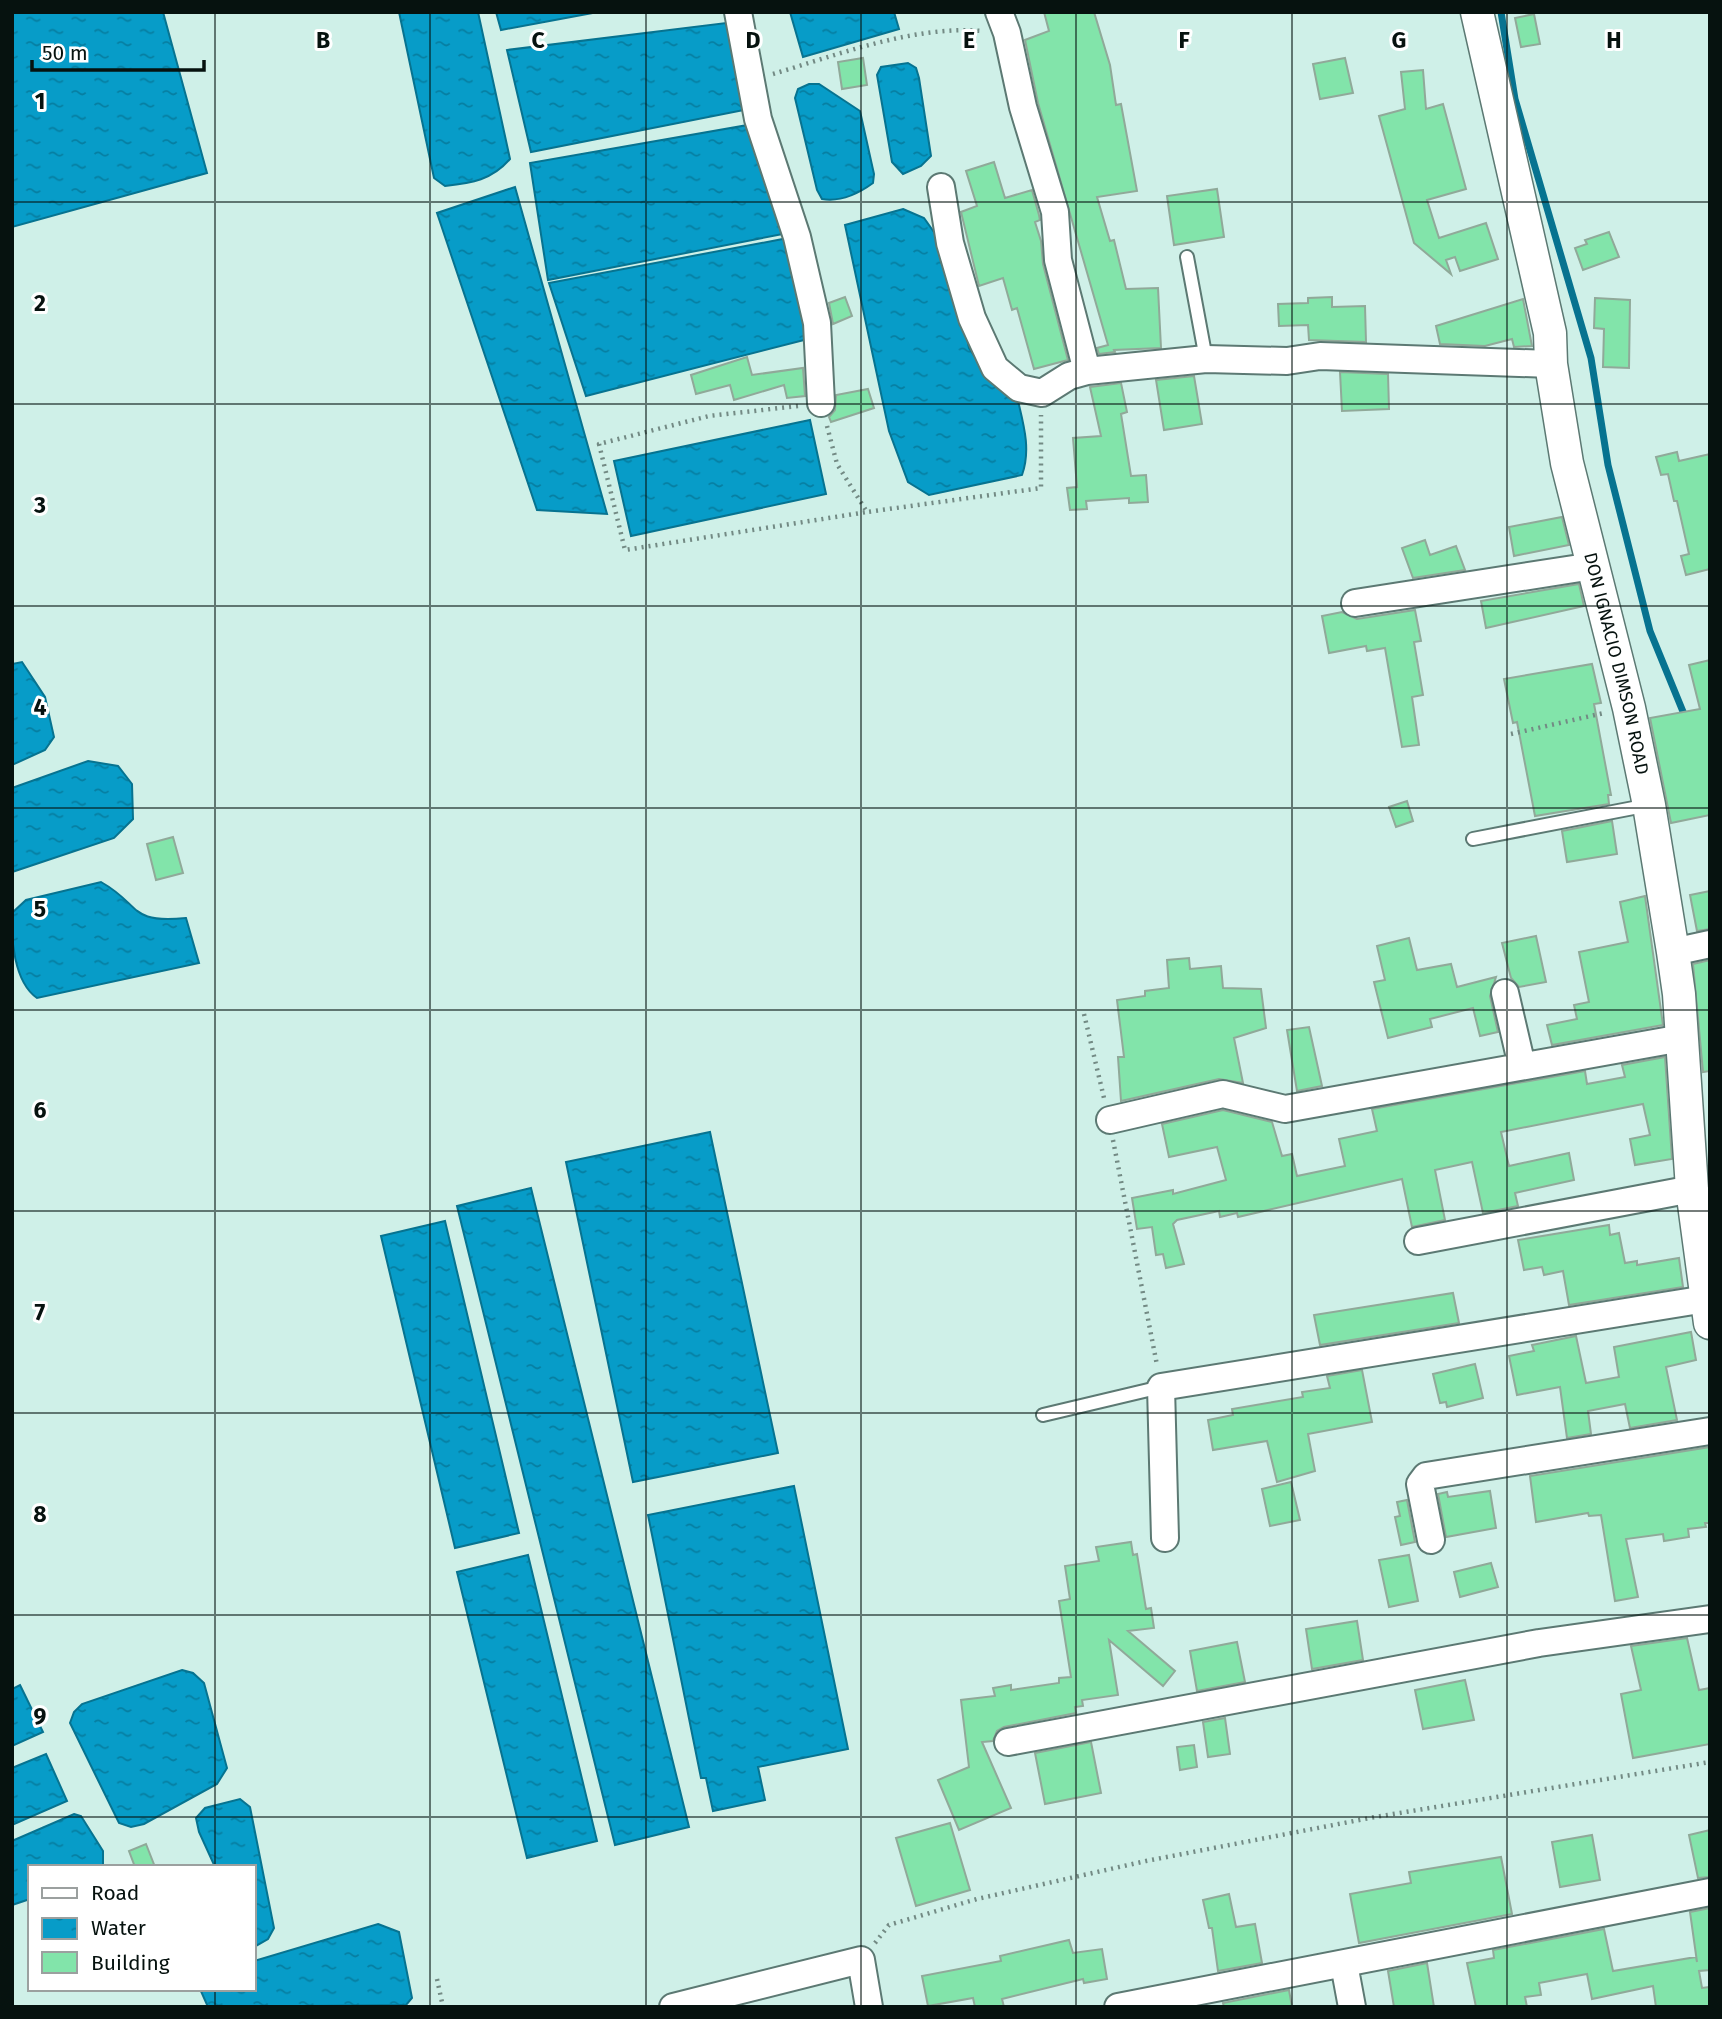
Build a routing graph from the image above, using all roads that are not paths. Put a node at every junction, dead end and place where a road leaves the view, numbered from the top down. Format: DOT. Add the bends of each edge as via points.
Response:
graph roads {
  1 [pos="738,12"];
  2 [pos="1477,12"];
  3 [pos="1003,23"];
  4 [pos="941,187"];
  5 [pos="1187,257"];
  6 [pos="1206,359"];
  7 [pos="1551,363"];
  8 [pos="1087,371"];
  9 [pos="821,403"];
  10 [pos="1593,566"];
  11 [pos="1355,603"];
  12 [pos="1649,805"];
  13 [pos="1473,839"];
  14 [pos="1710,944"];
  15 [pos="1673,952"];
  16 [pos="1505,993"];
  17 [pos="1682,1038"];
  18 [pos="1522,1066"];
  19 [pos="1110,1120"];
  20 [pos="1692,1189"];
  21 [pos="1418,1241"];
  22 [pos="1708,1311"];
  23 [pos="1161,1387"];
  24 [pos="1043,1415"];
  25 [pos="1710,1431"];
  26 [pos="1165,1538"];
  27 [pos="1431,1540"];
  28 [pos="1710,1619"];
  29 [pos="1008,1742"];
  30 [pos="1710,1892"];
  31 [pos="1344,1964"];
  32 [pos="673,2007"];
  33 [pos="869,2007"];
  34 [pos="1118,2007"];
  35 [pos="1352,2007"];
  1 -- 9 [label="street" via="758,119 797,237 817,323"];
  2 -- 7 [label="street, DON IGNACIO DIMSON ROAD" via="1550,333"];
  3 -- 8 [label="street" via="1055,212 1058,260"];
  4 -- 8 [label="street" via="950,243 972,318 995,368 1019,388 1042,393"];
  5 -- 6 [label="lane"];
  6 -- 7 [label="street" via="1287,361 1320,356"];
  6 -- 8 [label="street"];
  7 -- 10 [label="street, DON IGNACIO DIMSON ROAD" via="1567,463"];
  10 -- 11 [label="street"];
  10 -- 12 [label="street, DON IGNACIO DIMSON ROAD"];
  12 -- 13 [label="lane"];
  12 -- 15 [label="street, DON IGNACIO DIMSON ROAD"];
  14 -- 15 [label="street"];
  15 -- 17 [label="street, DON IGNACIO DIMSON ROAD"];
  16 -- 18 [label="street"];
  17 -- 18 [label="street"];
  17 -- 20 [label="street, DON IGNACIO DIMSON ROAD"];
  18 -- 19 [label="street" via="1285,1109 1223,1094"];
  20 -- 21 [label="street"];
  20 -- 22 [label="street, DON IGNACIO DIMSON ROAD"];
  22 -- 23 [label="street"];
  23 -- 24 [label="lane"];
  23 -- 26 [label="street"];
  25 -- 27 [label="street" via="1426,1476 1420,1484"];
  28 -- 29 [label="street" via="1539,1643"];
  30 -- 31 [label="street"];
  31 -- 34 [label="street"];
  31 -- 35 [label="street"];
  32 -- 33 [label="street" via="861,1960"];
}
